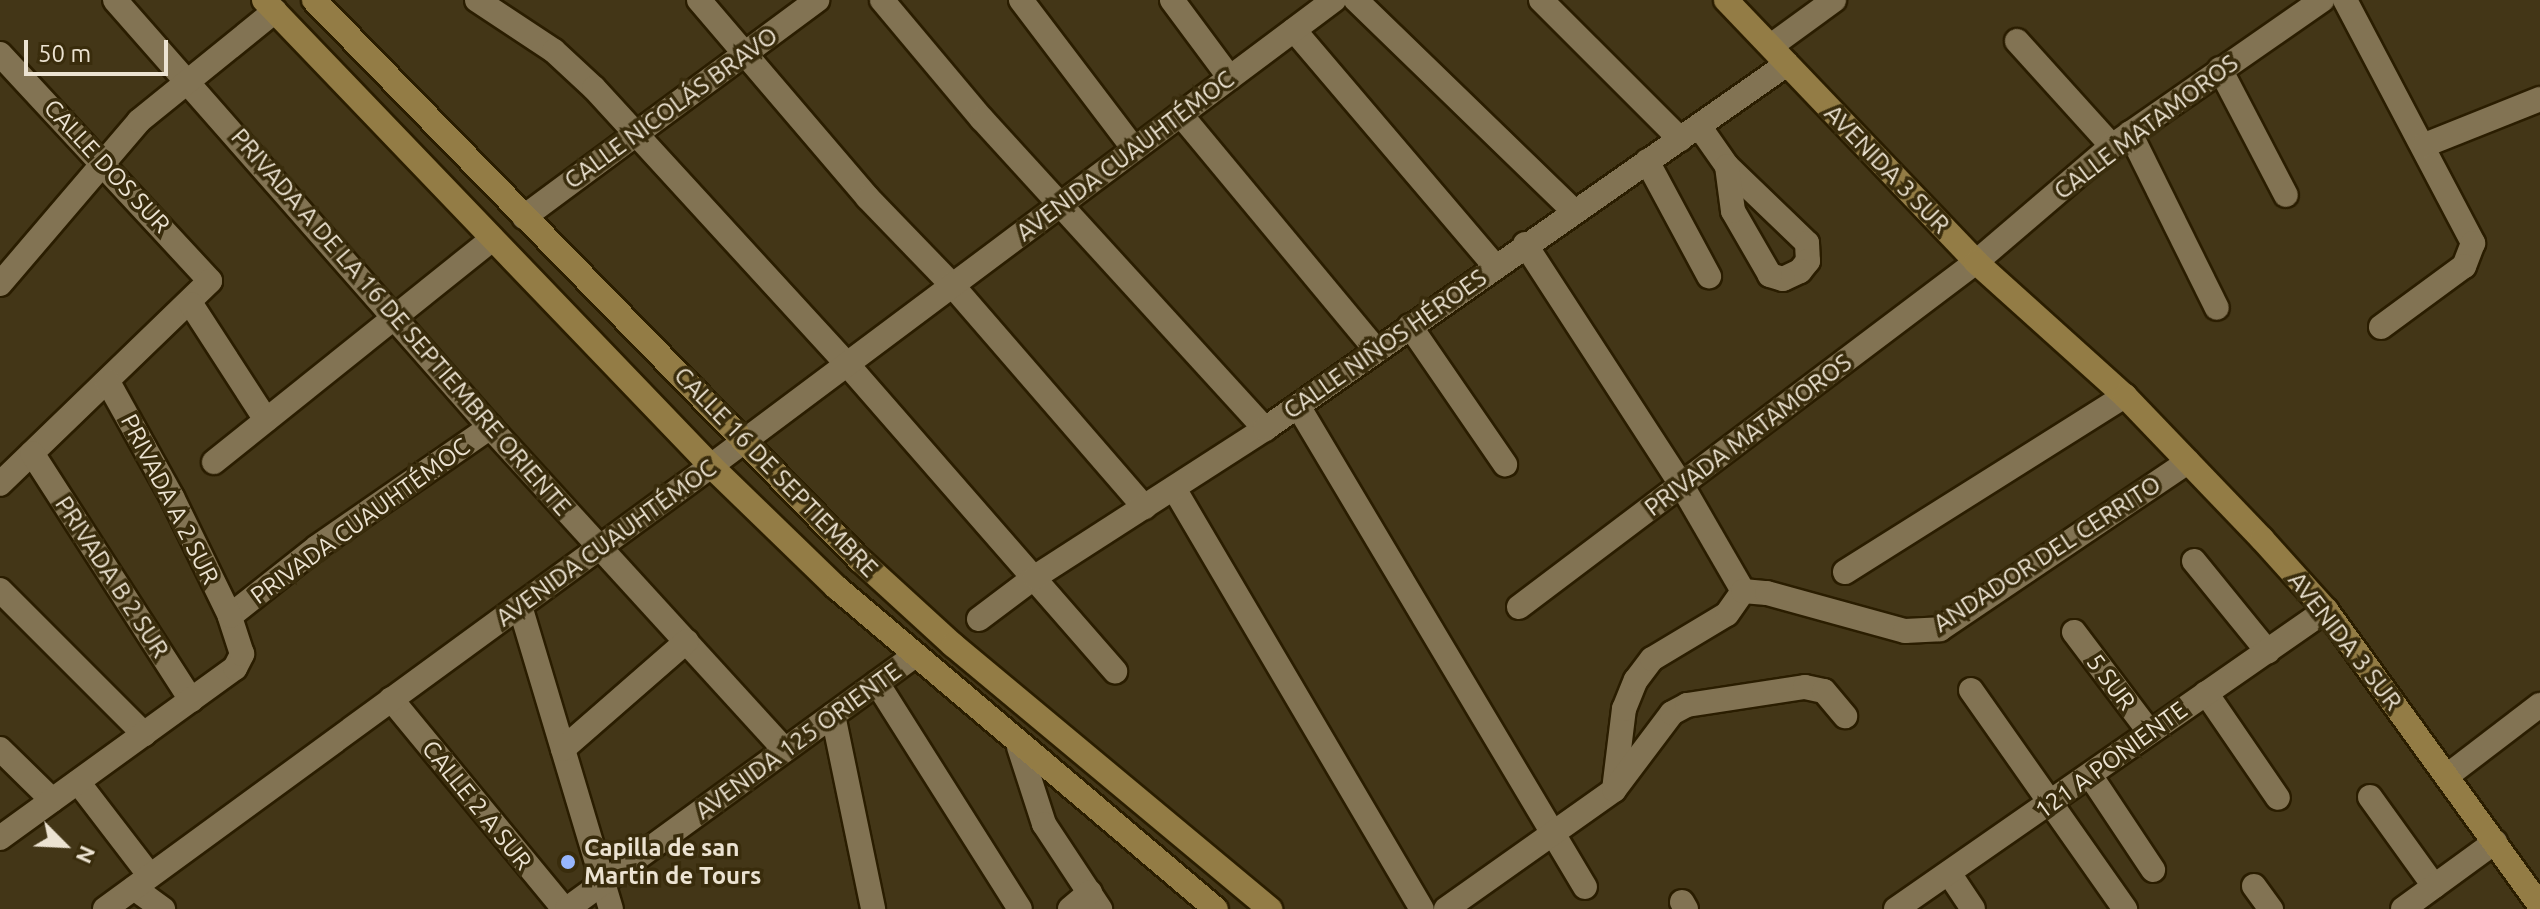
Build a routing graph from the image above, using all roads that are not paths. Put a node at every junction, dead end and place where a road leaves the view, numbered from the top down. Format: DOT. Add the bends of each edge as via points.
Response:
graph roads {
  1 [pos="115,0"];
  2 [pos="314,0"];
  3 [pos="477,0"];
  4 [pos="699,0"];
  5 [pos="817,0"];
  6 [pos="882,0"];
  7 [pos="1021,0"];
  8 [pos="1172,0"];
  9 [pos="1334,0"];
  10 [pos="1356,0"];
  11 [pos="1541,0"];
  12 [pos="1726,0"];
  13 [pos="1834,0"];
  14 [pos="2322,0"];
  15 [pos="2345,0"];
  16 [pos="269,6"];
  17 [pos="1294,30"];
  18 [pos="2017,41"];
  19 [pos="745,53"];
  20 [pos="0,54"];
  21 [pos="1779,55"];
  22 [pos="2220,69"];
  23 [pos="1230,78"];
  24 [pos="186,79"];
  25 [pos="2540,99"];
  26 [pos="1181,115"];
  27 [pos="1690,132"];
  28 [pos="636,134"];
  29 [pos="2121,140"];
  30 [pos="2425,145"];
  31 [pos="1134,149"];
  32 [pos="1647,161"];
  33 [pos="104,162"];
  34 [pos="1727,166"];
  35 [pos="2286,195"];
  36 [pos="1061,204"];
  37 [pos="1574,211"];
  38 [pos="524,217"];
  39 [pos="492,239"];
  40 [pos="1525,244"];
  41 [pos="1976,262"];
  42 [pos="1495,266"];
  43 [pos="4,272"];
  44 [pos="1709,276"];
  45 [pos="952,285"];
  46 [pos="191,304"];
  47 [pos="2217,308"];
  48 [pos="395,317"];
  49 [pos="1410,326"];
  50 [pos="2381,327"];
  51 [pos="1376,350"];
  52 [pos="847,364"];
  53 [pos="108,382"];
  54 [pos="2125,396"];
  55 [pos="1298,406"];
  56 [pos="266,420"];
  57 [pos="490,427"];
  58 [pos="1265,429"];
  59 [pos="746,440"];
  60 [pos="32,453"];
  61 [pos="214,462"];
  62 [pos="2188,462"];
  63 [pos="1505,464"];
  64 [pos="711,466"];
  65 [pos="0,484"];
  66 [pos="1681,484"];
  67 [pos="1175,490"];
  68 [pos="1144,507"];
  69 [pos="599,547"];
  70 [pos="2194,561"];
  71 [pos="1845,572"];
  72 [pos="1035,577"];
  73 [pos="0,590"];
  74 [pos="1743,591"];
  75 [pos="520,606"];
  76 [pos="1519,607"];
  77 [pos="2326,610"];
  78 [pos="230,616"];
  79 [pos="979,619"];
  80 [pos="2074,632"];
  81 [pos="687,641"];
  82 [pos="2268,652"];
  83 [pos="913,657"];
  84 [pos="1115,671"];
  85 [pos="877,683"];
  86 [pos="1971,690"];
  87 [pos="2206,693"];
  88 [pos="391,699"];
  89 [pos="191,700"];
  90 [pos="2540,705"];
  91 [pos="833,715"];
  92 [pos="1845,716"];
  93 [pos="2149,731"];
  94 [pos="144,734"];
  95 [pos="1019,747"];
  96 [pos="0,749"];
  97 [pos="563,749"];
  98 [pos="785,750"];
  99 [pos="2090,775"];
  100 [pos="2447,776"];
  101 [pos="78,782"];
  102 [pos="1614,790"];
  103 [pos="2370,797"];
  104 [pos="2278,798"];
  105 [pos="52,800"];
  106 [pos="2051,805"];
  107 [pos="1556,834"];
  108 [pos="0,838"];
  109 [pos="2495,842"];
  110 [pos="2153,870"];
  111 [pos="1949,873"];
  112 [pos="142,882"];
  113 [pos="602,883"];
  114 [pos="2254,886"];
  115 [pos="2434,886"];
  116 [pos="1585,887"];
  117 [pos="1095,900"];
  118 [pos="2540,906"];
  119 [pos="105,909"];
  120 [pos="163,909"];
  121 [pos="566,909"];
  122 [pos="611,909"];
  123 [pos="873,909"];
  124 [pos="1020,909"];
  125 [pos="1070,909"];
  126 [pos="1216,909"];
  127 [pos="1270,909"];
  128 [pos="1422,909"];
  129 [pos="1446,909"];
  130 [pos="1896,909"];
  131 [pos="1973,909"];
  132 [pos="2125,909"];
  133 [pos="2271,909"];
  134 [pos="2403,909"];
  1 -- 24 [label="street, PRIVADA A DE LA 16 DE SEPTIEMBRE ORIENTE"];
  2 -- 38 [label="main road, CALLE 16 DE SEPTIEMBRE"];
  3 -- 28 [label="street" via="554,51"];
  4 -- 19 [label="street"];
  5 -- 19 [label="street, CALLE NICOLÁS BRAVO"];
  6 -- 36 [label="street"];
  7 -- 31 [label="street"];
  8 -- 23 [label="street"];
  9 -- 17 [label="street, AVENIDA CUAUHTÉMOC"];
  10 -- 37 [label="street"];
  11 -- 27 [label="street"];
  12 -- 21 [label="main road, AVENIDA 3 SUR"];
  13 -- 21 [label="street, CALLE NIÑOS HÉROES"];
  14 -- 22 [label="street, CALLE MATAMOROS"];
  15 -- 30 [label="street"];
  16 -- 24 [label="street"];
  16 -- 39 [label="main road, CALLE 16 DE SEPTIEMBRE"];
  17 -- 23 [label="street, AVENIDA CUAUHTÉMOC"];
  17 -- 42 [label="street"];
  18 -- 29 [label="street"];
  19 -- 28 [label="street, CALLE NICOLÁS BRAVO"];
  19 -- 45 [label="street" via="868,198"];
  20 -- 33 [label="street, CALLE DOS SUR"];
  21 -- 27 [label="street, CALLE NIÑOS HÉROES"];
  21 -- 41 [label="main road, AVENIDA 3 SUR"];
  22 -- 29 [label="street, CALLE MATAMOROS"];
  22 -- 35 [label="street"];
  23 -- 26 [label="street, AVENIDA CUAUHTÉMOC"];
  24 -- 33 [label="street"];
  24 -- 48 [label="street, PRIVADA A DE LA 16 DE SEPTIEMBRE ORIENTE"];
  25 -- 30 [label="street"];
  26 -- 31 [label="street, AVENIDA CUAUHTÉMOC"];
  26 -- 51 [label="street"];
  27 -- 32 [label="street, CALLE NIÑOS HÉROES"];
  27 -- 34 [label="street"];
  28 -- 38 [label="street, CALLE NICOLÁS BRAVO"];
  28 -- 52 [label="street"];
  29 -- 41 [label="street, CALLE MATAMOROS"];
  29 -- 47 [label="street"];
  30 -- 50 [label="street" via="2473,243 2472,255"];
  31 -- 36 [label="street, AVENIDA CUAUHTÉMOC"];
  32 -- 37 [label="street, CALLE NIÑOS HÉROES"];
  32 -- 44 [label="street"];
  33 -- 43 [label="street"];
  33 -- 46 [label="street, CALLE DOS SUR" via="210,281"];
  36 -- 45 [label="street, AVENIDA CUAUHTÉMOC"];
  36 -- 58 [label="street"];
  37 -- 40 [label="street, CALLE NIÑOS HÉROES"];
  38 -- 59 [label="main road, CALLE 16 DE SEPTIEMBRE"];
  39 -- 48 [label="street"];
  39 -- 64 [label="main road, CALLE 16 DE SEPTIEMBRE"];
  40 -- 42 [label="street, CALLE NIÑOS HÉROES"];
  40 -- 66 [label="street"];
  41 -- 54 [label="main road, AVENIDA 3 SUR"];
  41 -- 66 [label="street, PRIVADA MATAMOROS"];
  42 -- 49 [label="street, CALLE NIÑOS HÉROES"];
  45 -- 52 [label="street, AVENIDA CUAUHTÉMOC"];
  45 -- 68 [label="street"];
  46 -- 53 [label="street"];
  46 -- 56 [label="street"];
  48 -- 56 [label="street"];
  48 -- 57 [label="street, PRIVADA A DE LA 16 DE SEPTIEMBRE ORIENTE"];
  49 -- 51 [label="street, CALLE NIÑOS HÉROES"];
  49 -- 63 [label="street"];
  51 -- 55 [label="street, CALLE NIÑOS HÉROES"];
  52 -- 59 [label="street, AVENIDA CUAUHTÉMOC"];
  52 -- 72 [label="street"];
  53 -- 60 [label="street"];
  53 -- 78 [label="street, PRIVADA A 2 SUR"];
  54 -- 62 [label="main road, AVENIDA 3 SUR"];
  54 -- 71 [label="street"];
  55 -- 58 [label="street, CALLE NIÑOS HÉROES"];
  55 -- 107 [label="street"];
  56 -- 61 [label="street"];
  57 -- 69 [label="street, PRIVADA A DE LA 16 DE SEPTIEMBRE ORIENTE"];
  57 -- 78 [label="street, PRIVADA CUAUHTÉMOC" via="317,547"];
  58 -- 67 [label="street, CALLE NIÑOS HÉROES"];
  59 -- 64 [label="street, AVENIDA CUAUHTÉMOC"];
  59 -- 127 [label="main road, CALLE 16 DE SEPTIEMBRE" via="860,560 953,645"];
  60 -- 65 [label="street"];
  60 -- 89 [label="street, PRIVADA B 2 SUR"];
  62 -- 74 [label="street, ANDADOR DEL CERRITO" via="1940,629 1905,631"];
  62 -- 77 [label="main road, AVENIDA 3 SUR"];
  64 -- 69 [label="street, AVENIDA CUAUHTÉMOC"];
  64 -- 83 [label="main road, CALLE 16 DE SEPTIEMBRE"];
  66 -- 74 [label="street"];
  66 -- 76 [label="street, PRIVADA MATAMOROS"];
  67 -- 68 [label="street, CALLE NIÑOS HÉROES"];
  67 -- 128 [label="street"];
  68 -- 72 [label="street, CALLE NIÑOS HÉROES"];
  69 -- 75 [label="street, AVENIDA CUAUHTÉMOC"];
  69 -- 81 [label="street, PRIVADA A DE LA 16 DE SEPTIEMBRE ORIENTE"];
  70 -- 82 [label="street"];
  72 -- 79 [label="street, CALLE NIÑOS HÉROES"];
  72 -- 84 [label="street"];
  73 -- 94 [label="street"];
  74 -- 102 [label="street" via="1727,614 1652,659 1636,680 1624,709"];
  75 -- 88 [label="street, AVENIDA CUAUHTÉMOC"];
  75 -- 97 [label="street"];
  77 -- 82 [label="street, 121 A PONIENTE"];
  77 -- 100 [label="main road, AVENIDA 3 SUR"];
  78 -- 89 [label="street" via="240,661"];
  80 -- 93 [label="street, 5 SUR"];
  81 -- 97 [label="street"];
  81 -- 98 [label="street, PRIVADA A DE LA 16 DE SEPTIEMBRE ORIENTE"];
  82 -- 87 [label="street, 121 A PONIENTE"];
  83 -- 85 [label="street, AVENIDA 125 ORIENTE"];
  83 -- 95 [label="main road, CALLE 16 DE SEPTIEMBRE"];
  85 -- 91 [label="street, AVENIDA 125 ORIENTE"];
  85 -- 124 [label="street"];
  86 -- 106 [label="street"];
  87 -- 93 [label="street, 121 A PONIENTE"];
  87 -- 104 [label="street"];
  88 -- 112 [label="street, AVENIDA CUAUHTÉMOC"];
  88 -- 121 [label="street, CALLE 2 A SUR"];
  89 -- 94 [label="street"];
  90 -- 100 [label="street"];
  91 -- 98 [label="street, AVENIDA 125 ORIENTE"];
  91 -- 123 [label="street"];
  92 -- 102 [label="street" via="1824,691 1805,687 1703,699 1672,713"];
  93 -- 99 [label="street, 121 A PONIENTE"];
  94 -- 101 [label="street"];
  95 -- 117 [label="street" via="1044,824"];
  95 -- 126 [label="main road, CALLE 16 DE SEPTIEMBRE"];
  96 -- 105 [label="street"];
  97 -- 113 [label="street"];
  98 -- 113 [label="street, AVENIDA 125 ORIENTE"];
  99 -- 106 [label="street, 121 A PONIENTE"];
  99 -- 110 [label="street"];
  100 -- 109 [label="main road, AVENIDA 3 SUR"];
  101 -- 105 [label="street"];
  101 -- 112 [label="street"];
  102 -- 107 [label="street"];
  103 -- 115 [label="street"];
  105 -- 108 [label="street"];
  106 -- 111 [label="street, 121 A PONIENTE"];
  106 -- 132 [label="street"];
  107 -- 116 [label="street"];
  107 -- 129 [label="street"];
  109 -- 115 [label="street"];
  109 -- 118 [label="main road, AVENIDA 3 SUR"];
  111 -- 130 [label="street, 121 A PONIENTE"];
  111 -- 131 [label="street"];
  112 -- 119 [label="street, AVENIDA CUAUHTÉMOC"];
  112 -- 120 [label="street"];
  113 -- 121 [label="street, AVENIDA 125 ORIENTE"];
  113 -- 122 [label="street"];
  114 -- 133 [label="street"];
  115 -- 134 [label="street"];
  117 -- 125 [label="street"];
}
